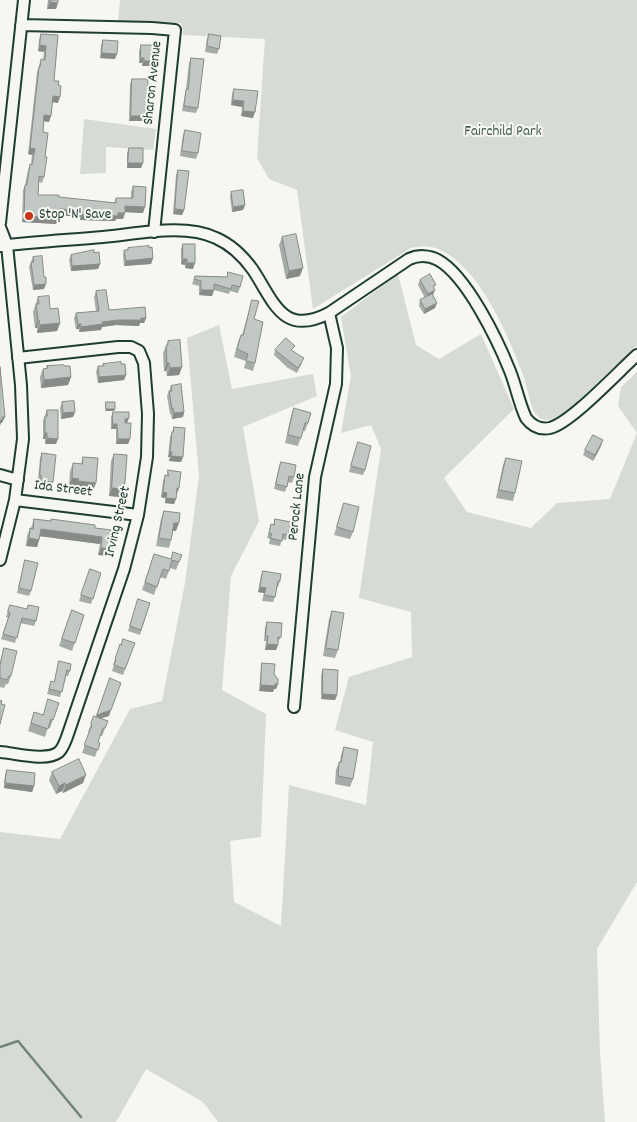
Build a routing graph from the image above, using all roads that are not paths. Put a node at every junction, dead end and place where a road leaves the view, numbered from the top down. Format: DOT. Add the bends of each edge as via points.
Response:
graph roads {
  1 [pos="24,0"];
  2 [pos="21,25"];
  3 [pos="0,225"];
  4 [pos="154,232"];
  5 [pos="3,245"];
  6 [pos="329,313"];
  7 [pos="637,355"];
  8 [pos="18,358"];
  9 [pos="0,475"];
  10 [pos="18,480"];
  11 [pos="14,500"];
  12 [pos="138,515"];
  13 [pos="0,560"];
  14 [pos="294,707"];
  15 [pos="0,752"];
  1 -- 2 [label="street"];
  2 -- 3 [label="street"];
  2 -- 4 [label="street, Sharon Avenue" via="175,30"];
  3 -- 5 [label="street"];
  4 -- 5 [label="street"];
  4 -- 6 [label="street" via="189,230 224,241 244,258 274,306 287,318 309,320"];
  5 -- 8 [label="street"];
  6 -- 7 [label="street" via="415,256 439,260 464,285 479,307 501,350 526,418 530,423 548,429 564,422"];
  6 -- 14 [label="street, Perock Lane" via="337,348 336,384 315,477"];
  8 -- 10 [label="street" via="23,414"];
  8 -- 12 [label="street, Irving Street" via="118,347 139,351 146,376 148,457"];
  9 -- 10 [label="street"];
  10 -- 11 [label="street"];
  11 -- 12 [label="street, Ida Street"];
  11 -- 13 [label="street"];
  12 -- 15 [label="street, Irving Street" via="124,568 62,747 47,758"];
}
